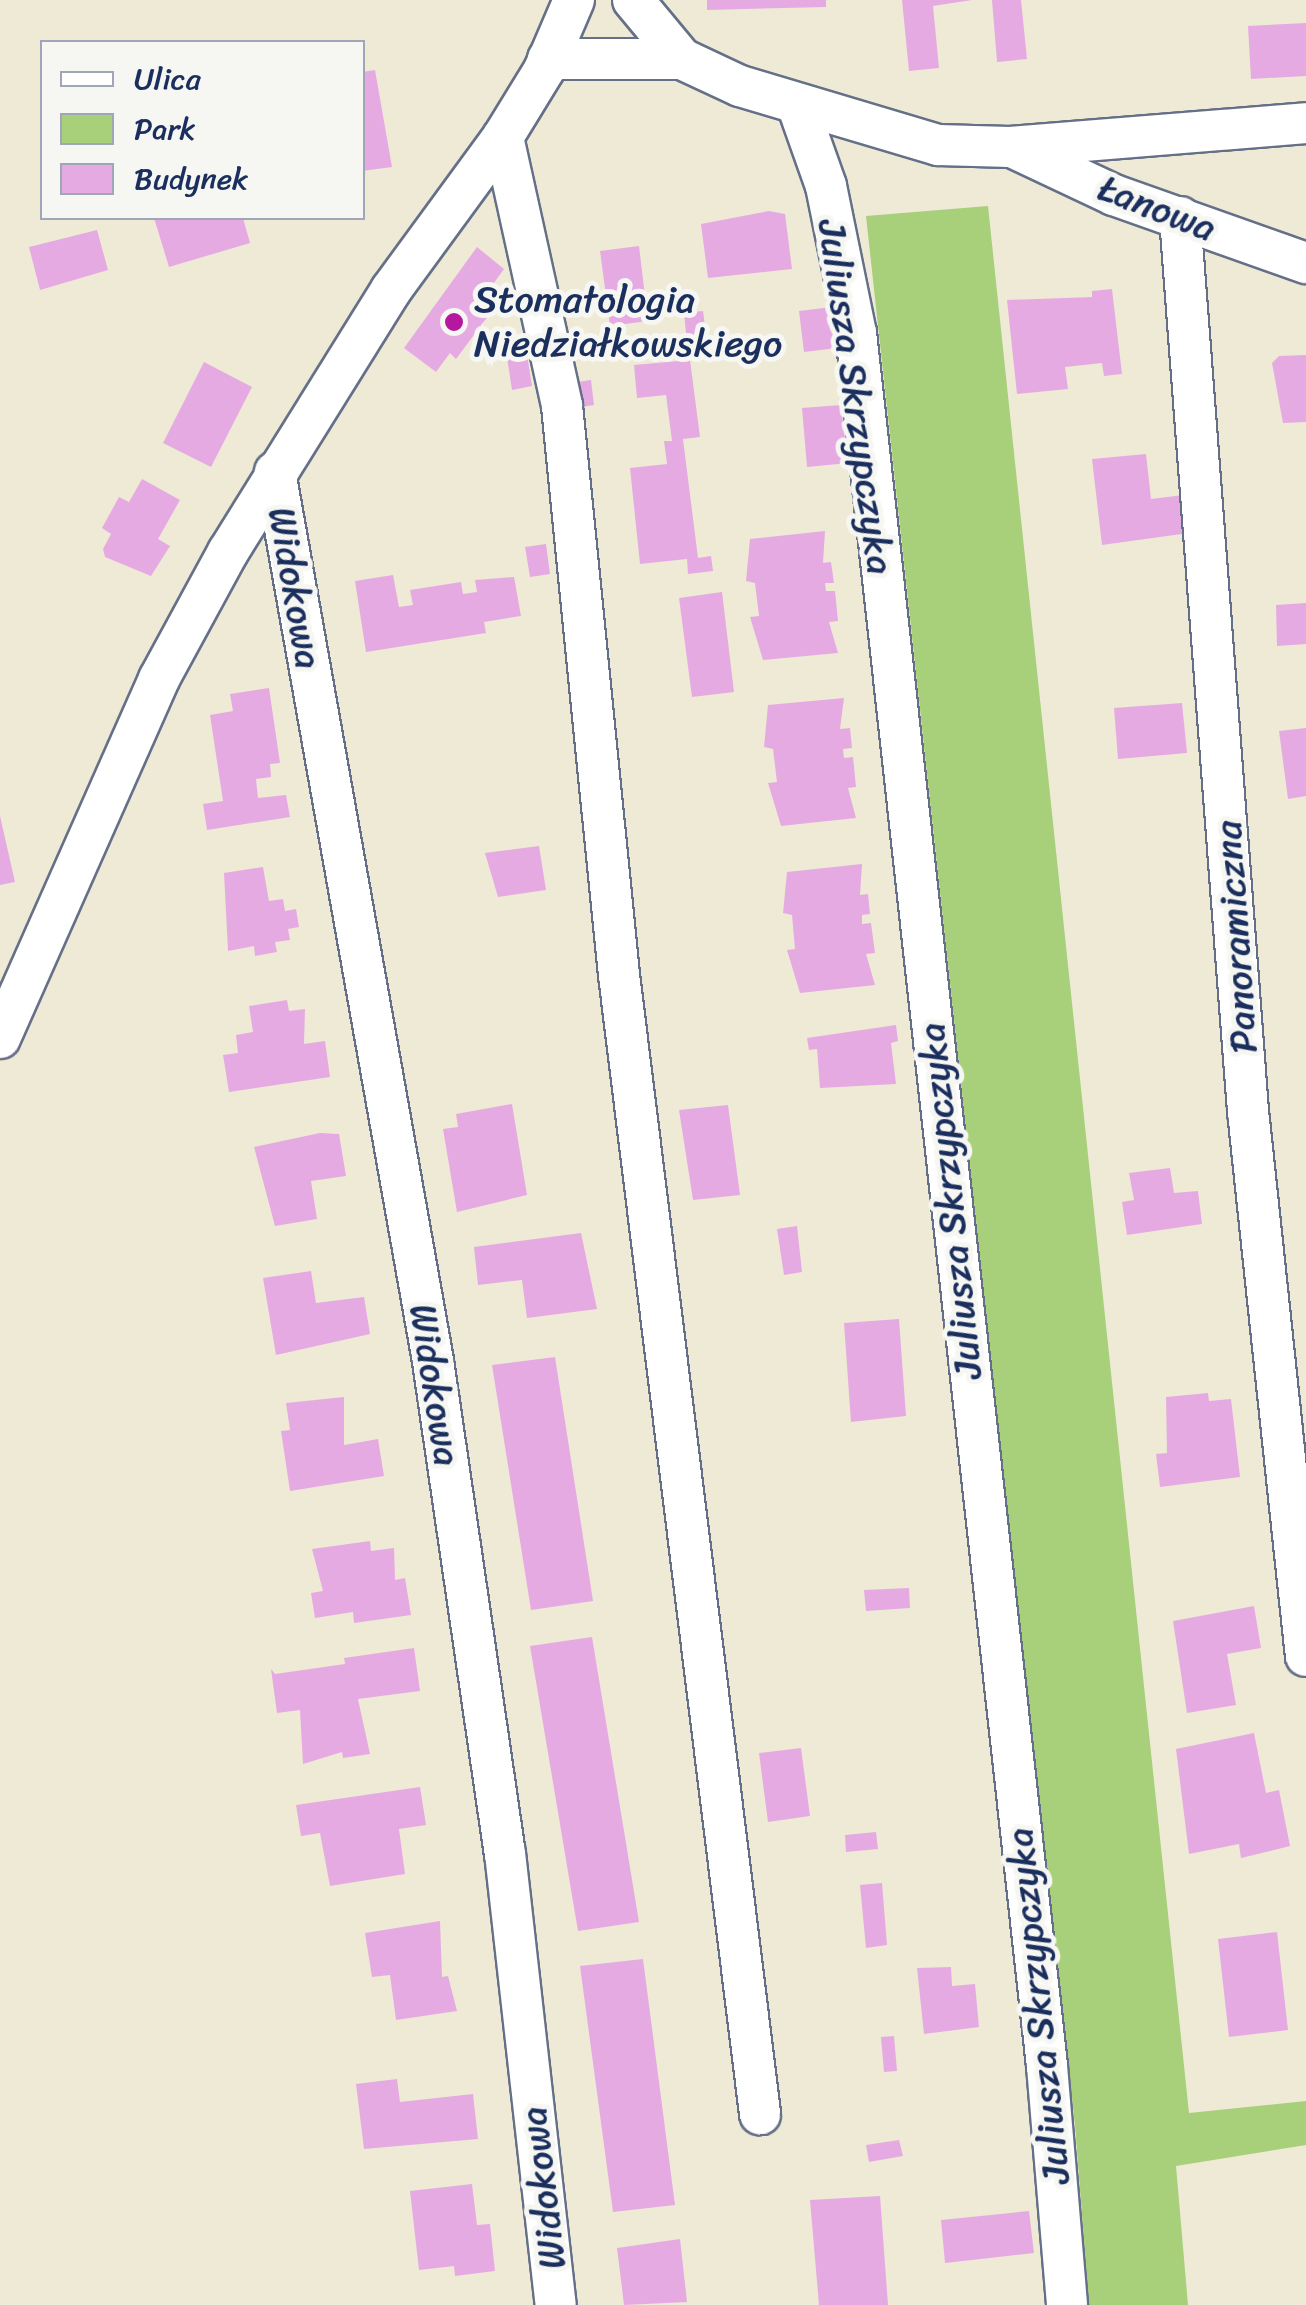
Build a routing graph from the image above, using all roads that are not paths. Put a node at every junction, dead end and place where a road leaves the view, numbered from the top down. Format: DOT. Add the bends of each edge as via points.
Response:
graph roads {
  1 [pos="574,0"];
  2 [pos="633,0"];
  3 [pos="682,58"];
  4 [pos="548,60"];
  5 [pos="797,104"];
  6 [pos="1306,124"];
  7 [pos="504,137"];
  8 [pos="1010,147"];
  9 [pos="1180,217"];
  10 [pos="1306,263"];
  11 [pos="274,472"];
  12 [pos="0,1038"];
  13 [pos="1306,1656"];
  14 [pos="760,2114"];
  15 [pos="556,2305"];
  16 [pos="1067,2305"];
  1 -- 4 [label="street"];
  2 -- 3 [label="street"];
  3 -- 4 [label="street"];
  3 -- 5 [label="street"];
  4 -- 7 [label="street"];
  5 -- 8 [label="street" via="938,145"];
  5 -- 16 [label="street, Juliusza Skrzypczyka" via="826,186 856,333 1047,2066"];
  6 -- 8 [label="street"];
  7 -- 11 [label="street" via="392,290"];
  7 -- 14 [label="street" via="562,406 619,976"];
  8 -- 9 [label="street, Łanowa"];
  9 -- 10 [label="street, Łanowa"];
  9 -- 13 [label="street, Panoramiczna" via="1248,1111"];
  11 -- 12 [label="street" via="159,680"];
  11 -- 15 [label="street, Widokowa" via="433,1361 504,1852"];
}
